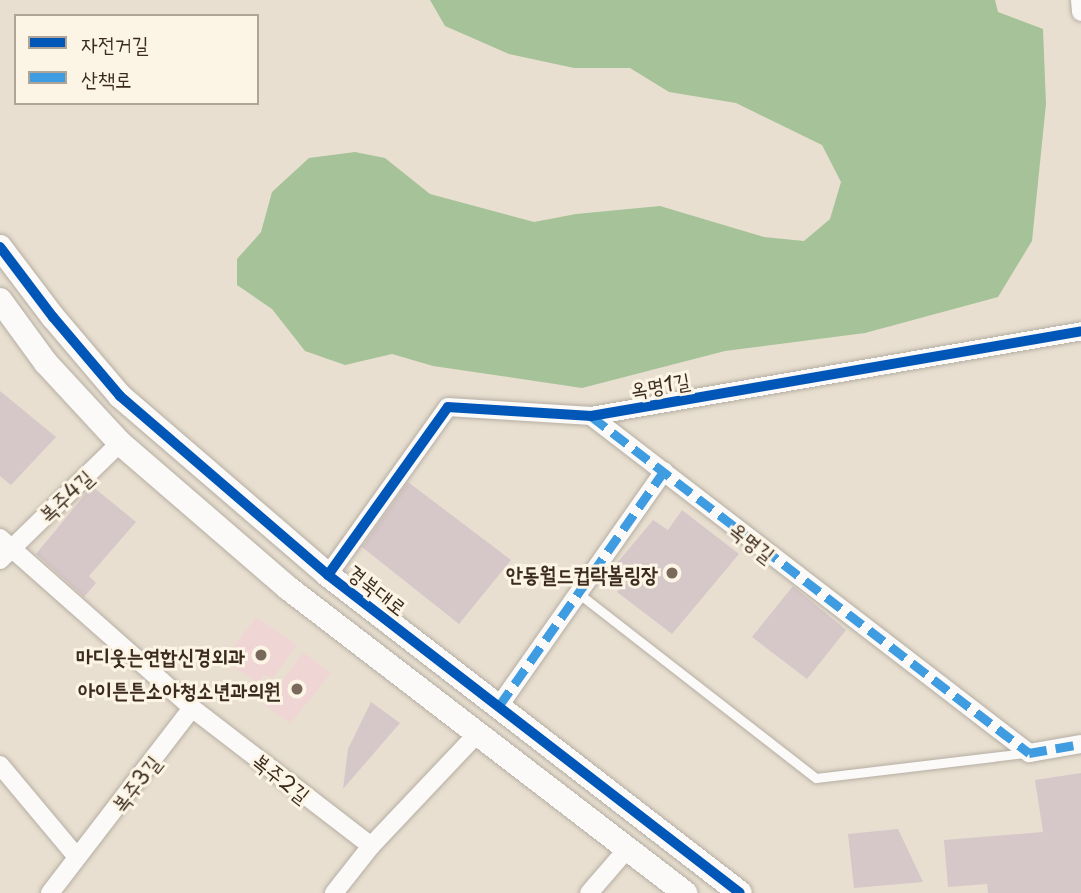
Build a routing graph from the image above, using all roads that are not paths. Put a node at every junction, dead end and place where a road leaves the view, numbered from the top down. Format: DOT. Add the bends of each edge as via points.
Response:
graph roads {
  1 [pos="1080,0"];
  2 [pos="1081,12"];
  3 [pos="0,247"];
  4 [pos="0,300"];
  5 [pos="1081,331"];
  6 [pos="591,416"];
  7 [pos="120,443"];
  8 [pos="664,471"];
  9 [pos="3,549"];
  10 [pos="328,575"];
  11 [pos="578,593"];
  12 [pos="499,706"];
  13 [pos="192,708"];
  14 [pos="477,734"];
  15 [pos="1081,744"];
  16 [pos="1029,753"];
  17 [pos="0,765"];
  18 [pos="371,846"];
  19 [pos="628,848"];
  20 [pos="77,857"];
  21 [pos="50,893"];
  22 [pos="334,893"];
  23 [pos="589,893"];
  24 [pos="685,893"];
  25 [pos="740,893"];
  1 -- 2 [label="street"];
  3 -- 10 [label="street, 경북대로" via="120,396"];
  4 -- 7 [label="street" via="46,363"];
  5 -- 6 [label="street, 옥명1길"];
  6 -- 8 [label="street, 옥명길"];
  6 -- 10 [label="street, 옥명1길" via="448,407"];
  7 -- 9 [label="street, 복주4길"];
  7 -- 14 [label="street" via="288,588"];
  8 -- 11 [label="street"];
  8 -- 16 [label="street, 옥명길"];
  9 -- 13 [label="street, 복주2길"];
  10 -- 12 [label="street, 경북대로"];
  11 -- 12 [label="street"];
  11 -- 16 [label="lane" via="816,778"];
  12 -- 25 [label="street, 경북대로"];
  13 -- 18 [label="street, 복주2길"];
  13 -- 20 [label="street, 복주3길"];
  14 -- 18 [label="street"];
  14 -- 19 [label="street"];
  15 -- 16 [label="street"];
  17 -- 20 [label="street"];
  18 -- 22 [label="street"];
  19 -- 23 [label="street"];
  19 -- 24 [label="street"];
  20 -- 21 [label="street, 복주3길"];
}
